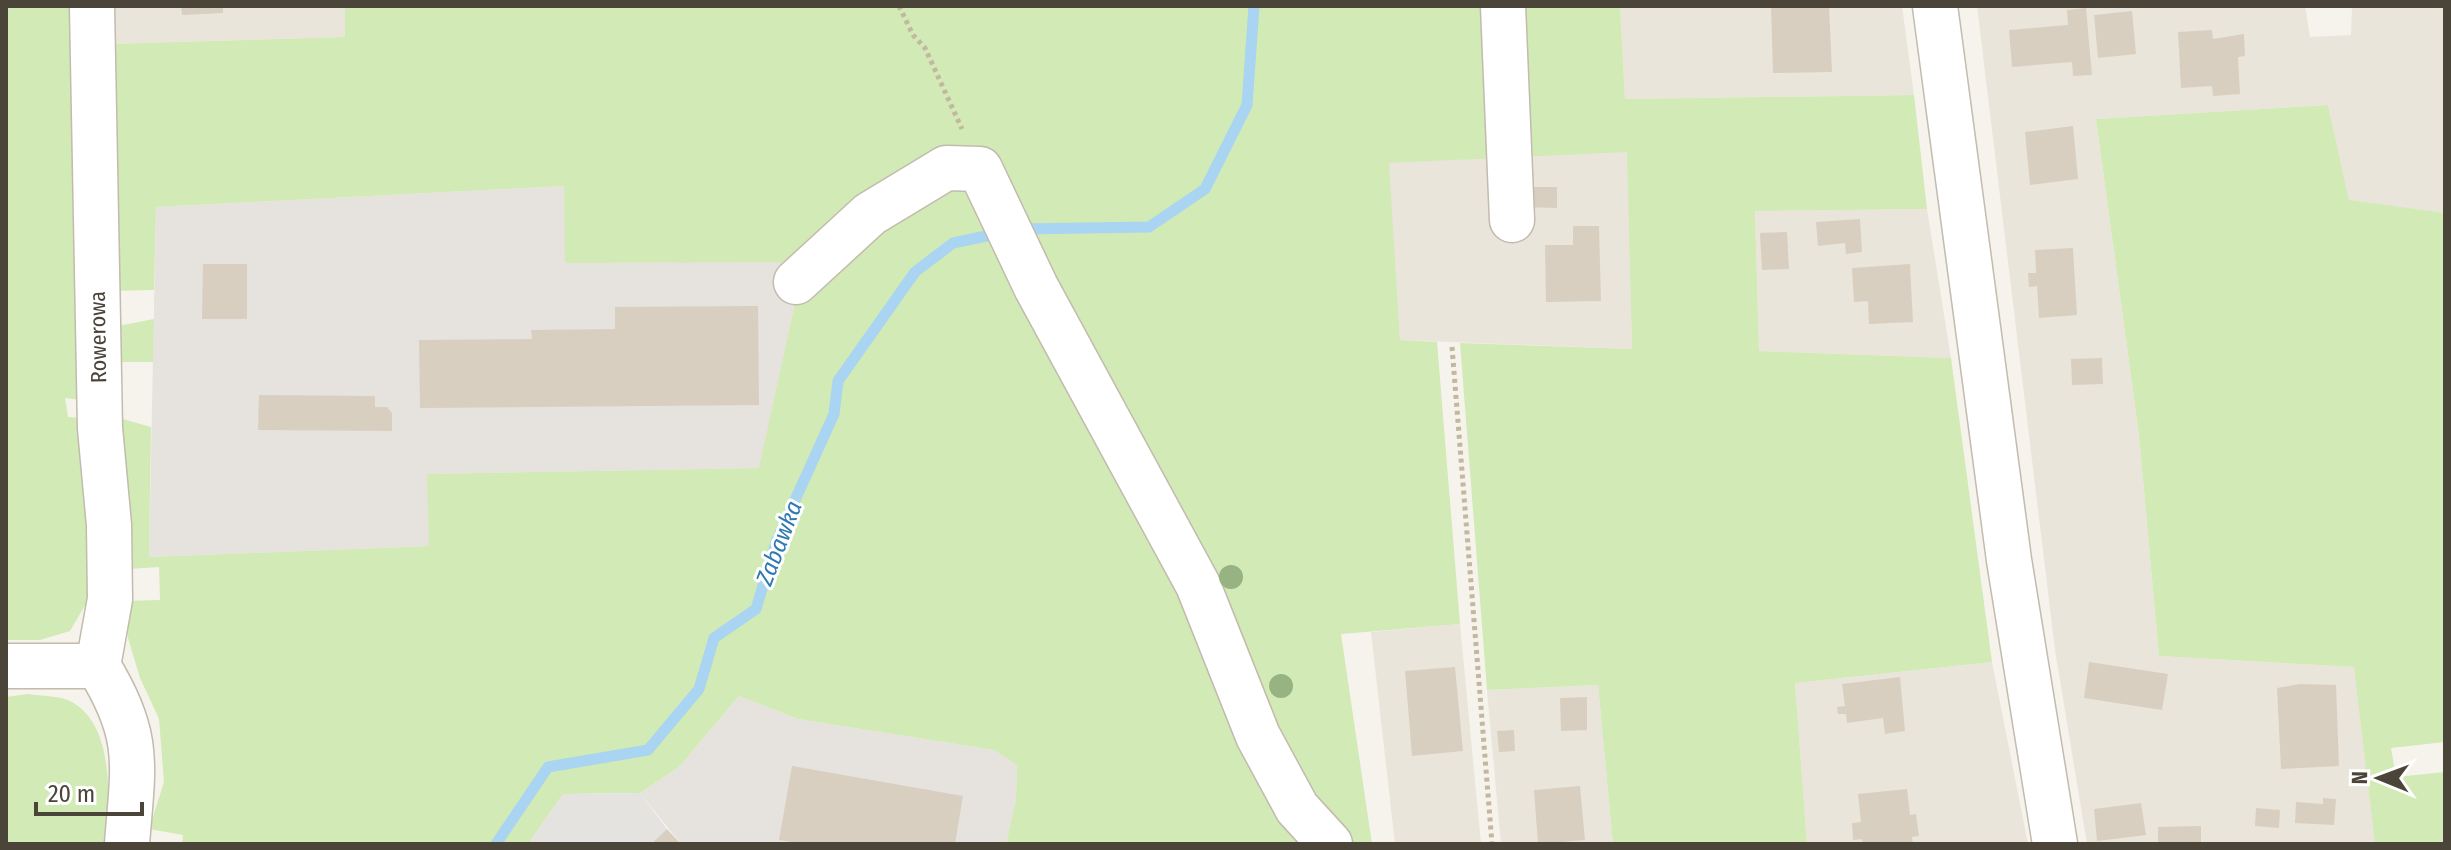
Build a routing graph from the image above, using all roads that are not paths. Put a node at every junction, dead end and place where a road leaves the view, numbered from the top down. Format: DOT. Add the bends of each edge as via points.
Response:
graph roads {
  1 [pos="92,6"];
  2 [pos="1503,6"];
  3 [pos="1935,6"];
  4 [pos="1512,220"];
  5 [pos="796,282"];
  6 [pos="6,666"];
  7 [pos="98,666"];
  8 [pos="127,844"];
  9 [pos="1330,844"];
  10 [pos="2055,844"];
  1 -- 7 [label="street, Rowerowa" via="100,428 110,599"];
  2 -- 4 [label="street"];
  3 -- 10 [label="street" via="2009,560"];
  5 -- 9 [label="street" via="870,214 946,168 980,169 1036,287 1198,585 1258,736 1297,808"];
  6 -- 7 [label="street"];
  7 -- 8 [label="street" via="122,706 134,754"];
}
